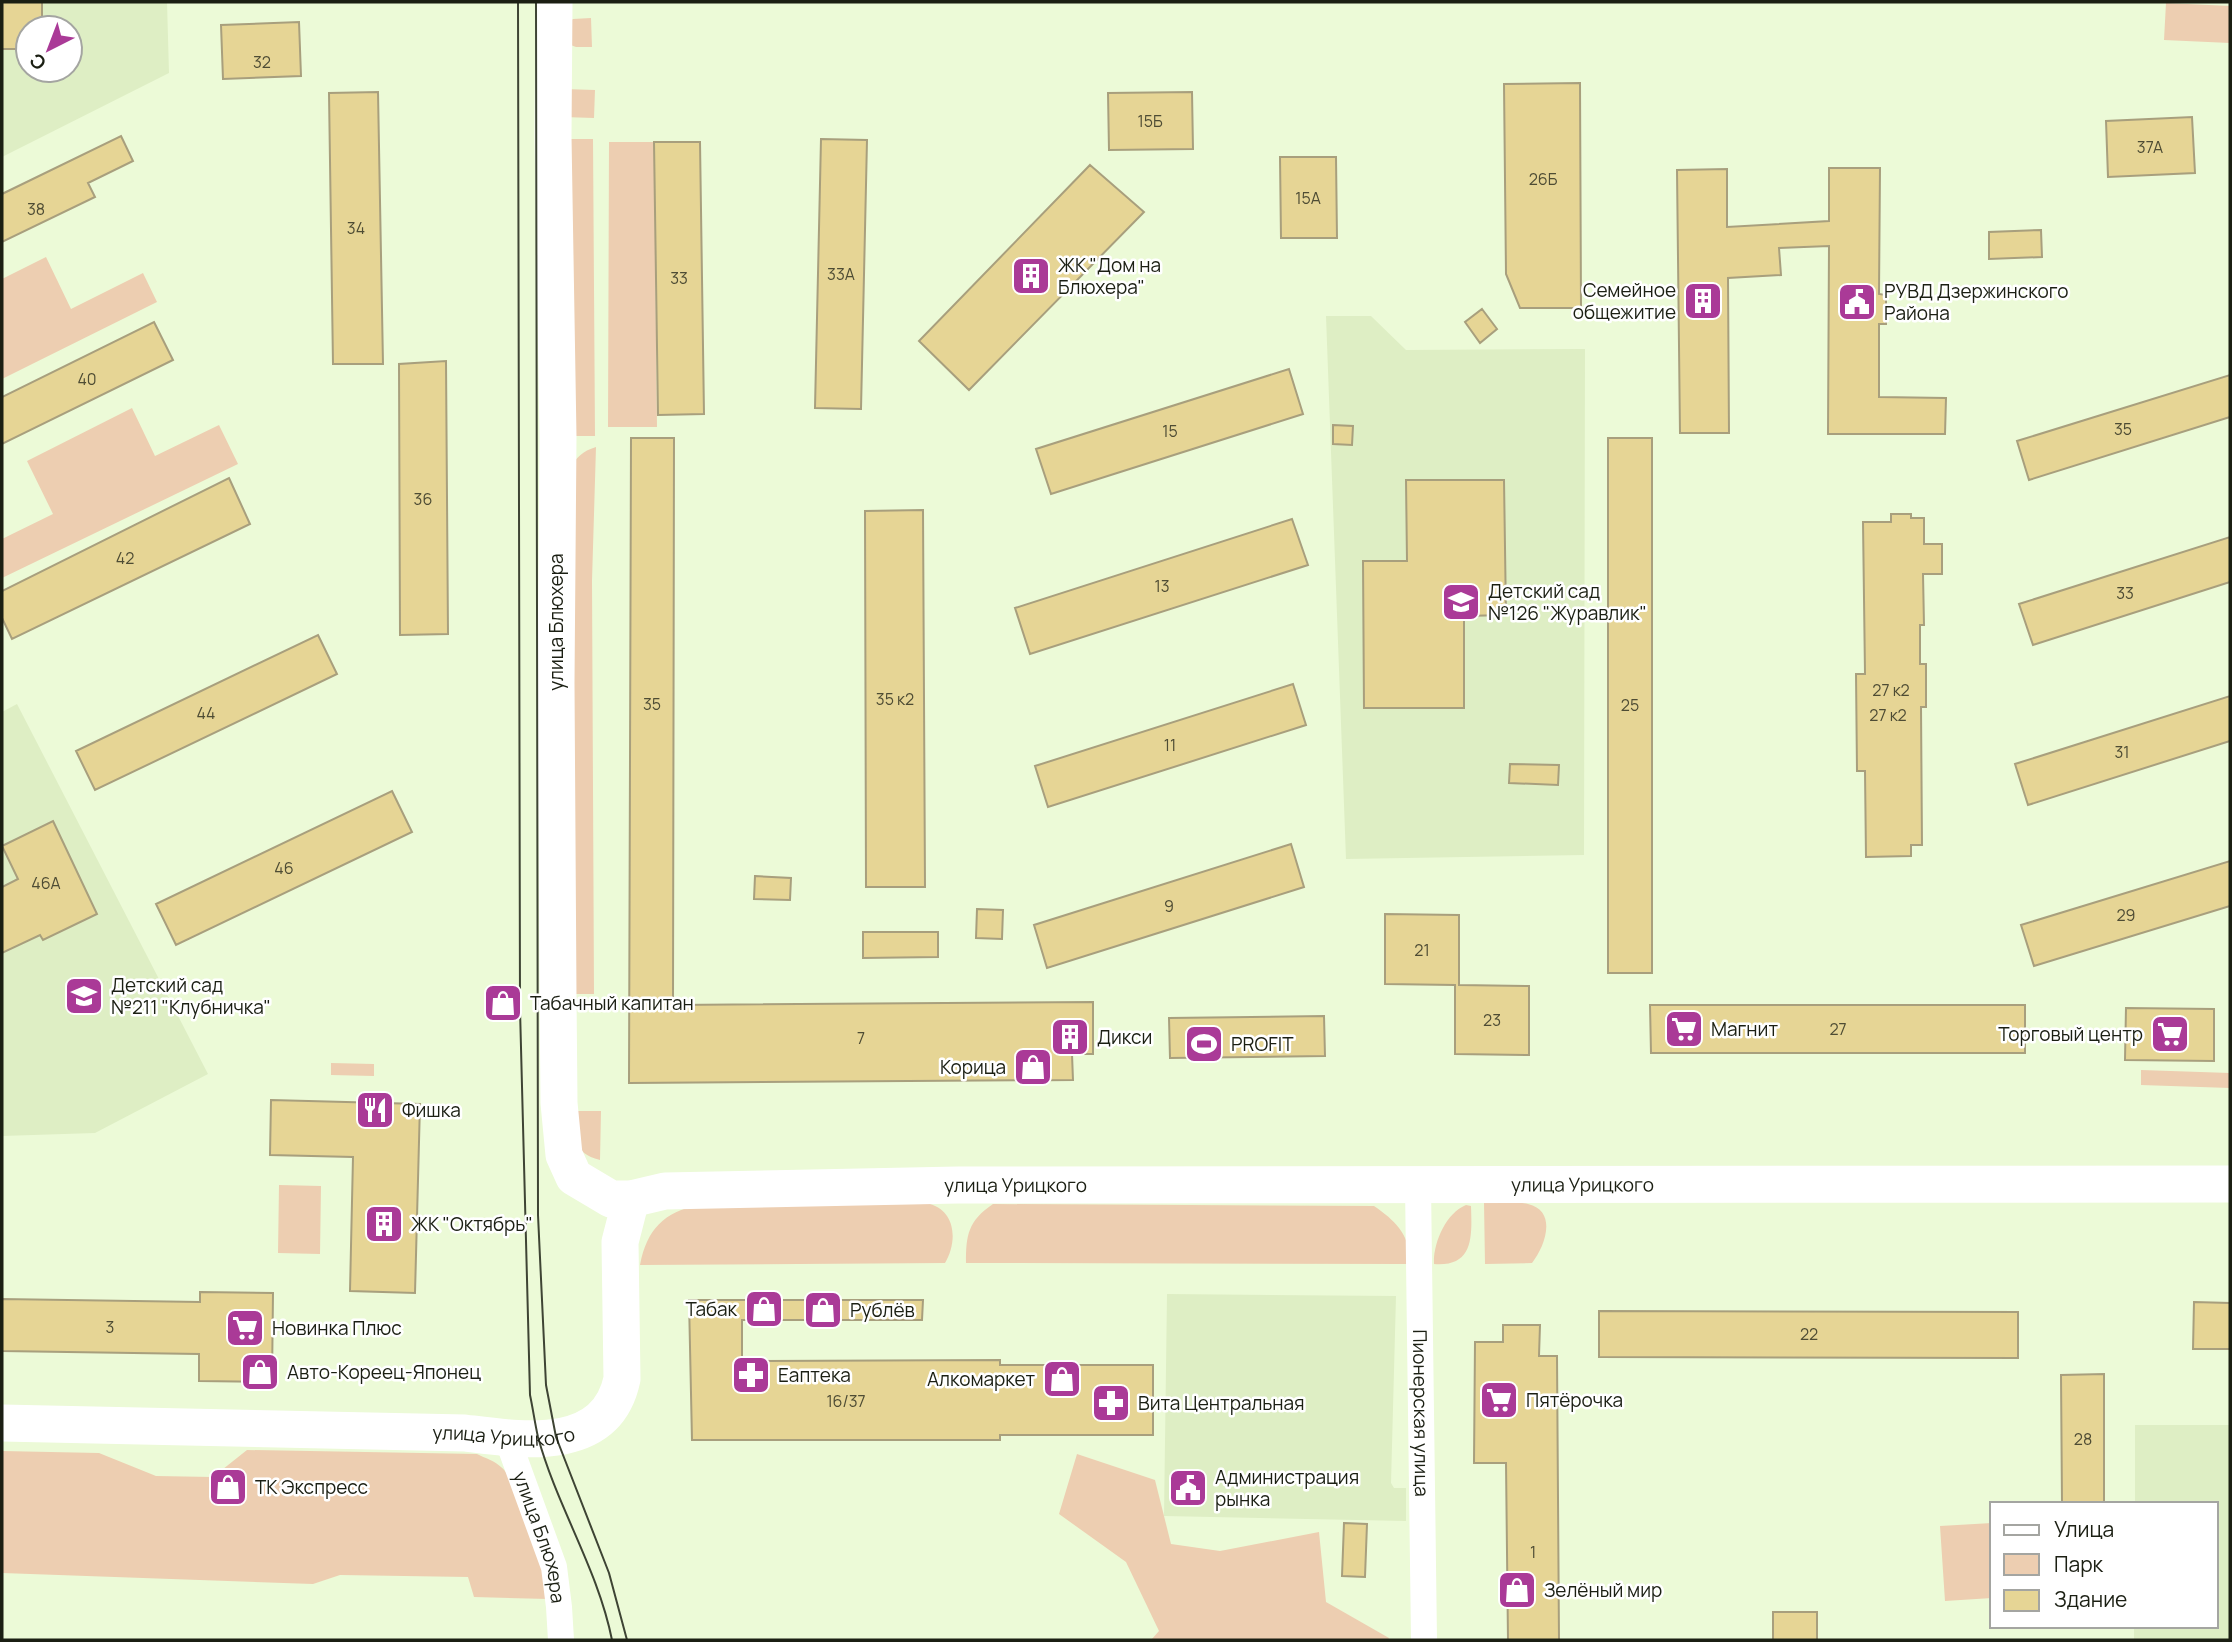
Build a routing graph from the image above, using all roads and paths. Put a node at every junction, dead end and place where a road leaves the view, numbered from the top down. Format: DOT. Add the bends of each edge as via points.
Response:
graph roads {
  1 [pos="554,2"];
  2 [pos="2230,1184"];
  3 [pos="1418,1185"];
  4 [pos="631,1199"];
  5 [pos="2,1423"];
  6 [pos="507,1438"];
  7 [pos="561,1640"];
  8 [pos="1424,1640"];
  1 -- 4 [label="street, улица Блюхера" via="559,1103 564,1155 574,1177 611,1199"];
  2 -- 3 [label="street, улица Урицкого"];
  3 -- 4 [label="street, улица Урицкого" via="958,1185 665,1191"];
  3 -- 8 [label="street, Пионерская улица"];
  4 -- 6 [label="street, улица Урицкого" via="620,1241 619,1394 594,1425 576,1433"];
  5 -- 6 [label="street, улица Урицкого" via="465,1433"];
  6 -- 7 [label="street, улица Блюхера" via="554,1567"];
}
